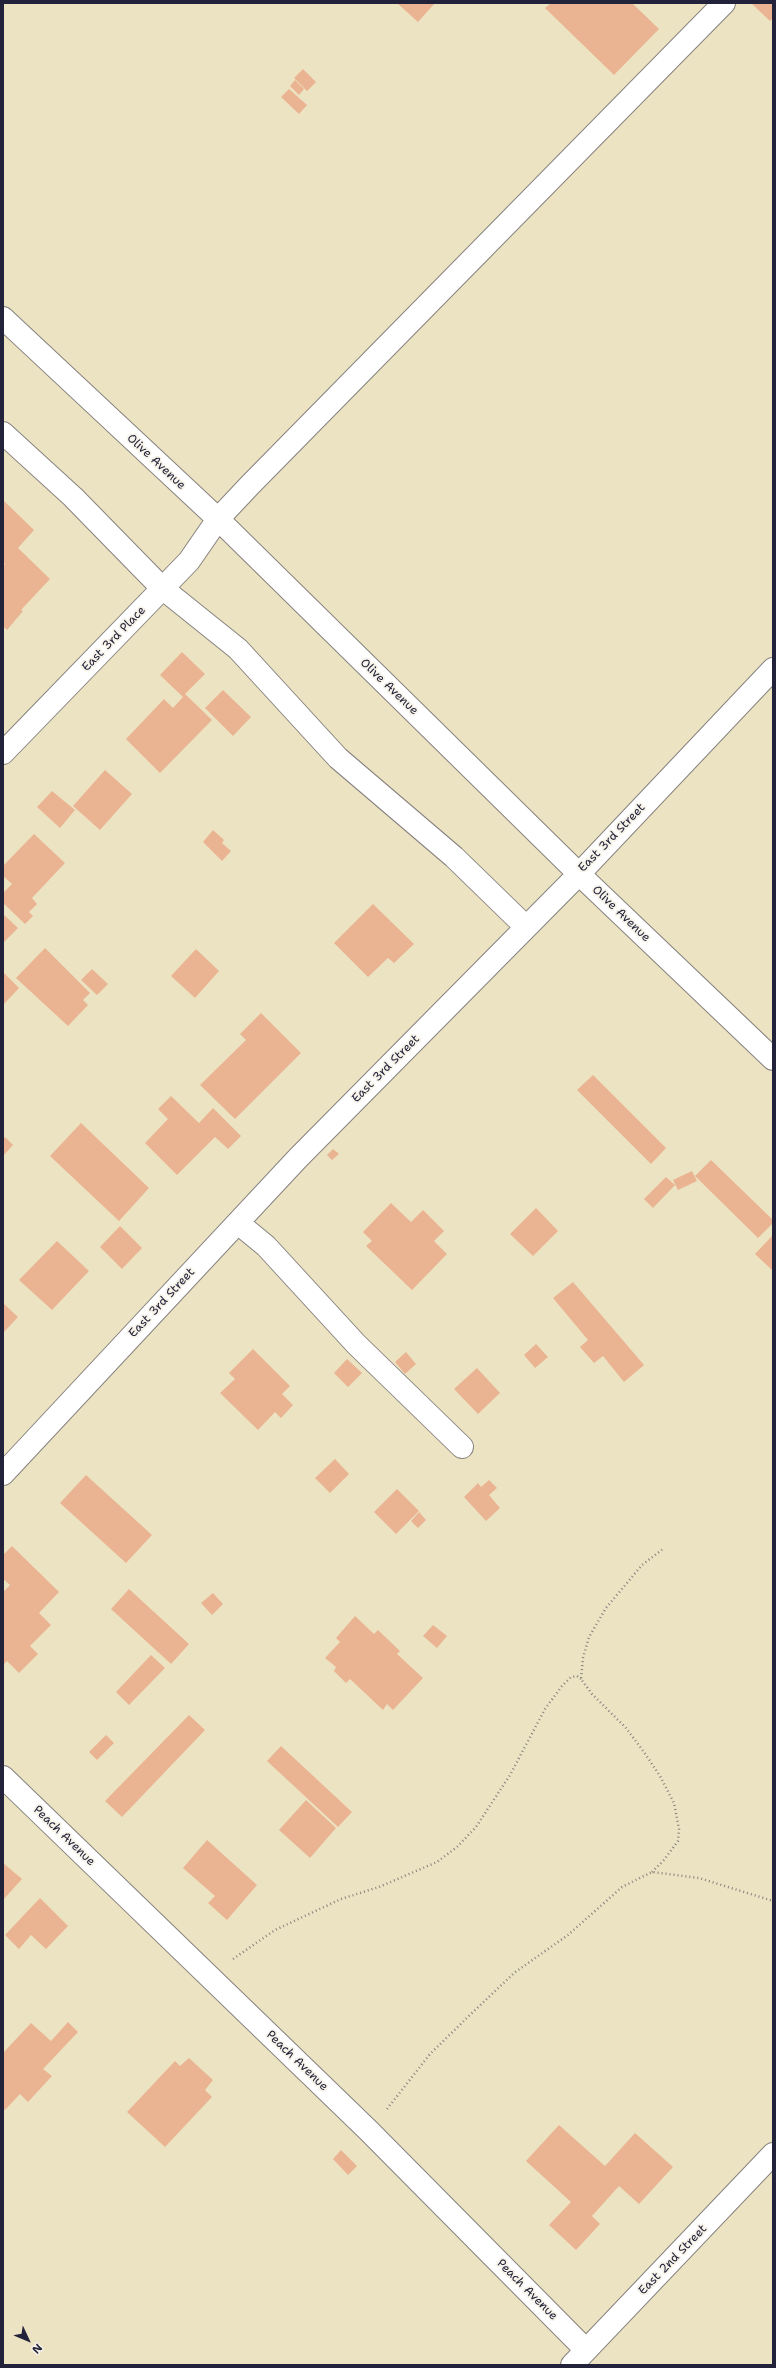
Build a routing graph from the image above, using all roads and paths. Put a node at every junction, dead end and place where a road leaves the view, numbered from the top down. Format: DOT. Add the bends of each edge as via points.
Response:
graph roads {
  1 [pos="724,3"];
  2 [pos="3,318"];
  3 [pos="3,433"];
  4 [pos="218,519"];
  5 [pos="162,588"];
  6 [pos="773,669"];
  7 [pos="3,753"];
  8 [pos="579,874"];
  9 [pos="526,927"];
  10 [pos="773,1059"];
  11 [pos="238,1223"];
  12 [pos="462,1447"];
  13 [pos="3,1474"];
  14 [pos="663,1549"];
  15 [pos="582,1679"];
  16 [pos="3,1777"];
  17 [pos="652,1872"];
  18 [pos="773,1901"];
  19 [pos="210,1978"];
  20 [pos="368,2130"];
  21 [pos="773,2154"];
  22 [pos="579,2358"];
  1 -- 4 [label="street, East 3rd Place"];
  2 -- 4 [label="street, Olive Avenue"];
  3 -- 5 [label="street" via="73,497"];
  4 -- 5 [label="street, East 3rd Place" via="189,560"];
  4 -- 8 [label="street, Olive Avenue"];
  5 -- 7 [label="street, East 3rd Place"];
  5 -- 9 [label="street" via="238,648 338,758 454,857"];
  6 -- 8 [label="street, East 3rd Street"];
  8 -- 9 [label="street, East 3rd Street"];
  8 -- 10 [label="street, Olive Avenue"];
  9 -- 11 [label="street, East 3rd Street"];
  11 -- 12 [label="street" via="266,1246 356,1344"];
  11 -- 13 [label="street, East 3rd Street"];
  14 -- 15 [label="path" via="642,1565 606,1608 589,1637 583,1658"];
  15 -- 17 [label="path" via="592,1694 626,1728 644,1752 674,1803 679,1829 678,1840"];
  15 -- 19 [label="path" via="577,1676 571,1677 562,1686 545,1709 510,1775 476,1827 457,1847 437,1862 379,1887 341,1899 275,1930"];
  16 -- 19 [label="street, Peach Avenue"];
  17 -- 18 [label="path" via="699,1878"];
  17 -- 20 [label="path" via="622,1887 568,1935 514,1973 430,2054"];
  19 -- 20 [label="street, Peach Avenue"];
  20 -- 22 [label="street, Peach Avenue"];
  21 -- 22 [label="street, East 2nd Street"];
}
